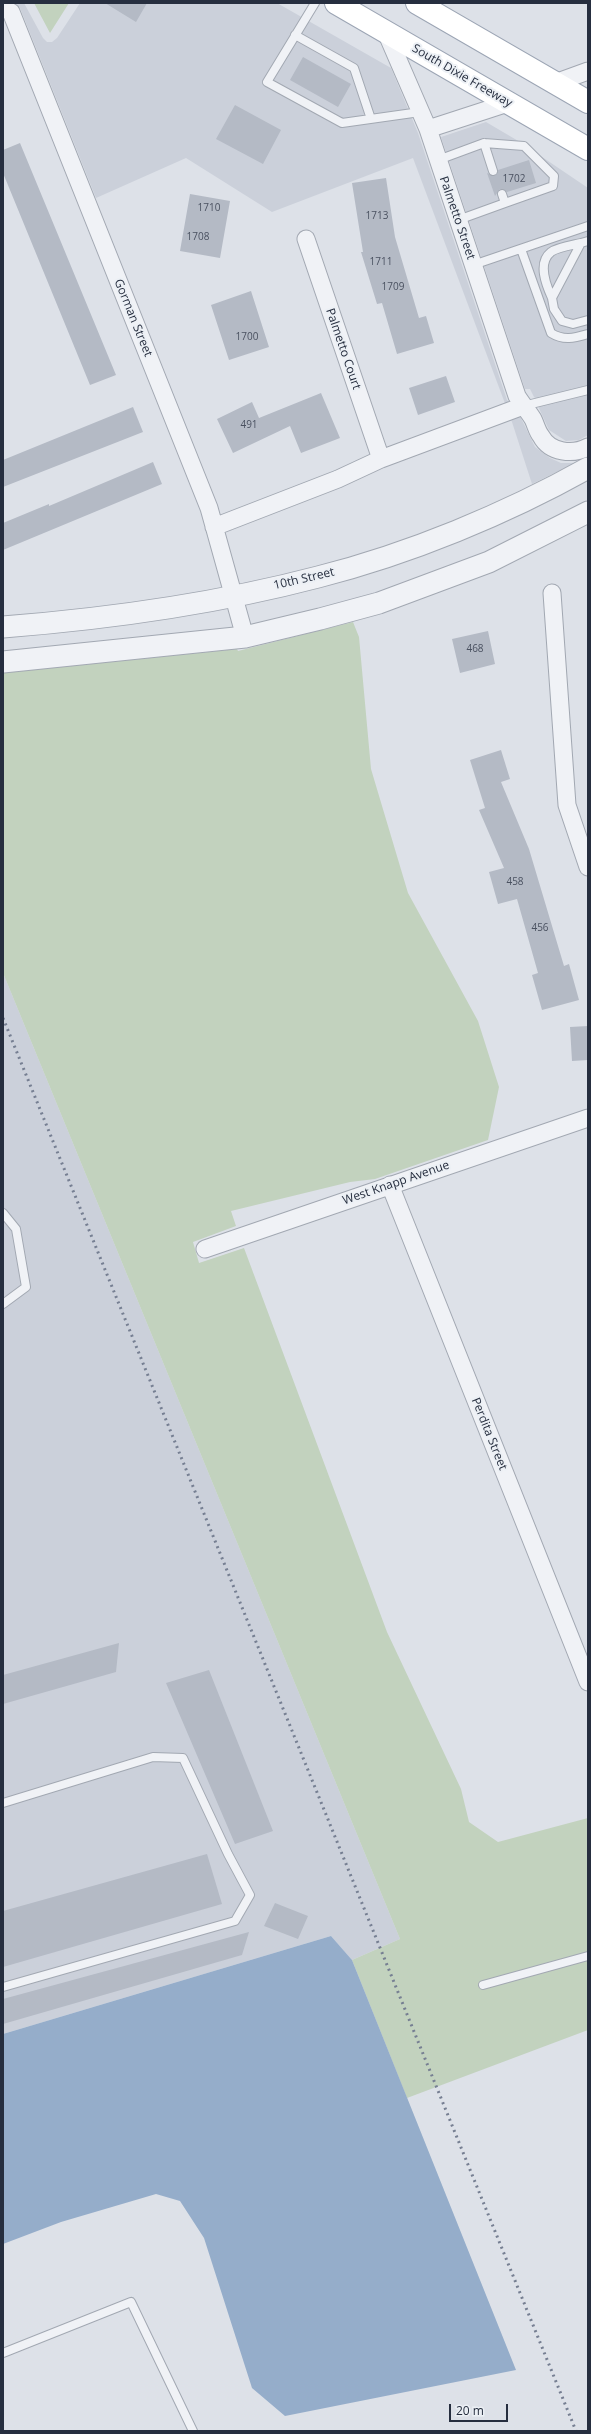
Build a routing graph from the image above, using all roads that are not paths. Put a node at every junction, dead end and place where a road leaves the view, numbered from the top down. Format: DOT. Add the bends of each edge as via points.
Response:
graph roads {
  1 [pos="315,3"];
  2 [pos="336,3"];
  3 [pos="417,3"];
  4 [pos="3,8"];
  5 [pos="386,32"];
  6 [pos="295,35"];
  7 [pos="588,71"];
  8 [pos="555,82"];
  9 [pos="588,102"];
  10 [pos="508,103"];
  11 [pos="420,112"];
  12 [pos="372,119"];
  13 [pos="428,129"];
  14 [pos="484,144"];
  15 [pos="588,149"];
  16 [pos="438,160"];
  17 [pos="494,171"];
  18 [pos="502,194"];
  19 [pos="505,202"];
  20 [pos="458,220"];
  21 [pos="588,226"];
  22 [pos="306,240"];
  23 [pos="584,242"];
  24 [pos="521,249"];
  25 [pos="473,265"];
  26 [pos="552,298"];
  27 [pos="588,320"];
  28 [pos="588,334"];
  29 [pos="588,390"];
  30 [pos="523,406"];
  31 [pos="588,447"];
  32 [pos="382,459"];
  33 [pos="588,468"];
  34 [pos="588,512"];
  35 [pos="214,527"];
  36 [pos="552,593"];
  37 [pos="233,595"];
  38 [pos="3,627"];
  39 [pos="245,637"];
  40 [pos="3,662"];
  41 [pos="588,867"];
  42 [pos="588,1118"];
  43 [pos="390,1185"];
  44 [pos="3,1213"];
  45 [pos="205,1249"];
  46 [pos="3,1304"];
  47 [pos="588,1682"];
  48 [pos="3,1803"];
  49 [pos="588,1956"];
  50 [pos="483,1985"];
  51 [pos="3,1987"];
  52 [pos="3,2352"];
  53 [pos="193,2431"];
  1 -- 6 [label="lane"];
  2 -- 5 [label="main road, South Dixie Freeway"];
  3 -- 8 [label="main road"];
  4 -- 35 [label="street, Gorman Street" via="11,12 209,508"];
  5 -- 10 [label="main road, South Dixie Freeway"];
  5 -- 11 [label="street, Palmetto Street"];
  6 -- 12 [label="lane" via="354,68"];
  6 -- 12 [label="lane" via="267,82 342,123"];
  7 -- 8 [label="street"];
  8 -- 9 [label="main road"];
  10 -- 13 [label="street"];
  10 -- 15 [label="main road, South Dixie Freeway"];
  11 -- 12 [label="lane"];
  11 -- 13 [label="street, Palmetto Street"];
  13 -- 16 [label="street, Palmetto Street"];
  14 -- 16 [label="lane"];
  14 -- 17 [label="lane"];
  14 -- 19 [label="lane" via="524,146 554,176 553,186"];
  16 -- 20 [label="street, Palmetto Street"];
  18 -- 19 [label="lane"];
  19 -- 20 [label="lane"];
  20 -- 25 [label="street, Palmetto Street"];
  21 -- 24 [label="lane"];
  22 -- 32 [label="street, Palmetto Court"];
  23 -- 26 [label="lane"];
  23 -- 26 [label="lane" via="551,252 544,263 544,282"];
  24 -- 25 [label="lane"];
  24 -- 28 [label="lane" via="551,332 560,338"];
  25 -- 30 [label="street, Palmetto Street" via="517,396"];
  26 -- 27 [label="lane" via="554,308 562,321 573,324"];
  29 -- 30 [label="lane"];
  30 -- 31 [label="street, Palmetto Street" via="541,438 553,448 574,452"];
  30 -- 32 [label="street"];
  32 -- 35 [label="street" via="338,479"];
  33 -- 37 [label="street, 10th Street" via="539,495 442,535 318,577"];
  34 -- 39 [label="street" via="489,562 379,603"];
  35 -- 37 [label="street, Gorman Street"];
  36 -- 41 [label="street" via="560,738 567,805"];
  37 -- 38 [label="street, 10th Street" via="153,609"];
  37 -- 39 [label="street, Gorman Street"];
  39 -- 40 [label="street"];
  42 -- 43 [label="street, West Knapp Avenue"];
  43 -- 45 [label="street, West Knapp Avenue"];
  43 -- 47 [label="street, Perdita Street"];
  44 -- 46 [label="lane" via="16,1229 26,1288"];
  48 -- 51 [label="lane" via="153,1757 183,1758 250,1895 235,1921"];
  49 -- 50 [label="lane"];
  52 -- 53 [label="lane" via="132,2302"];
}
